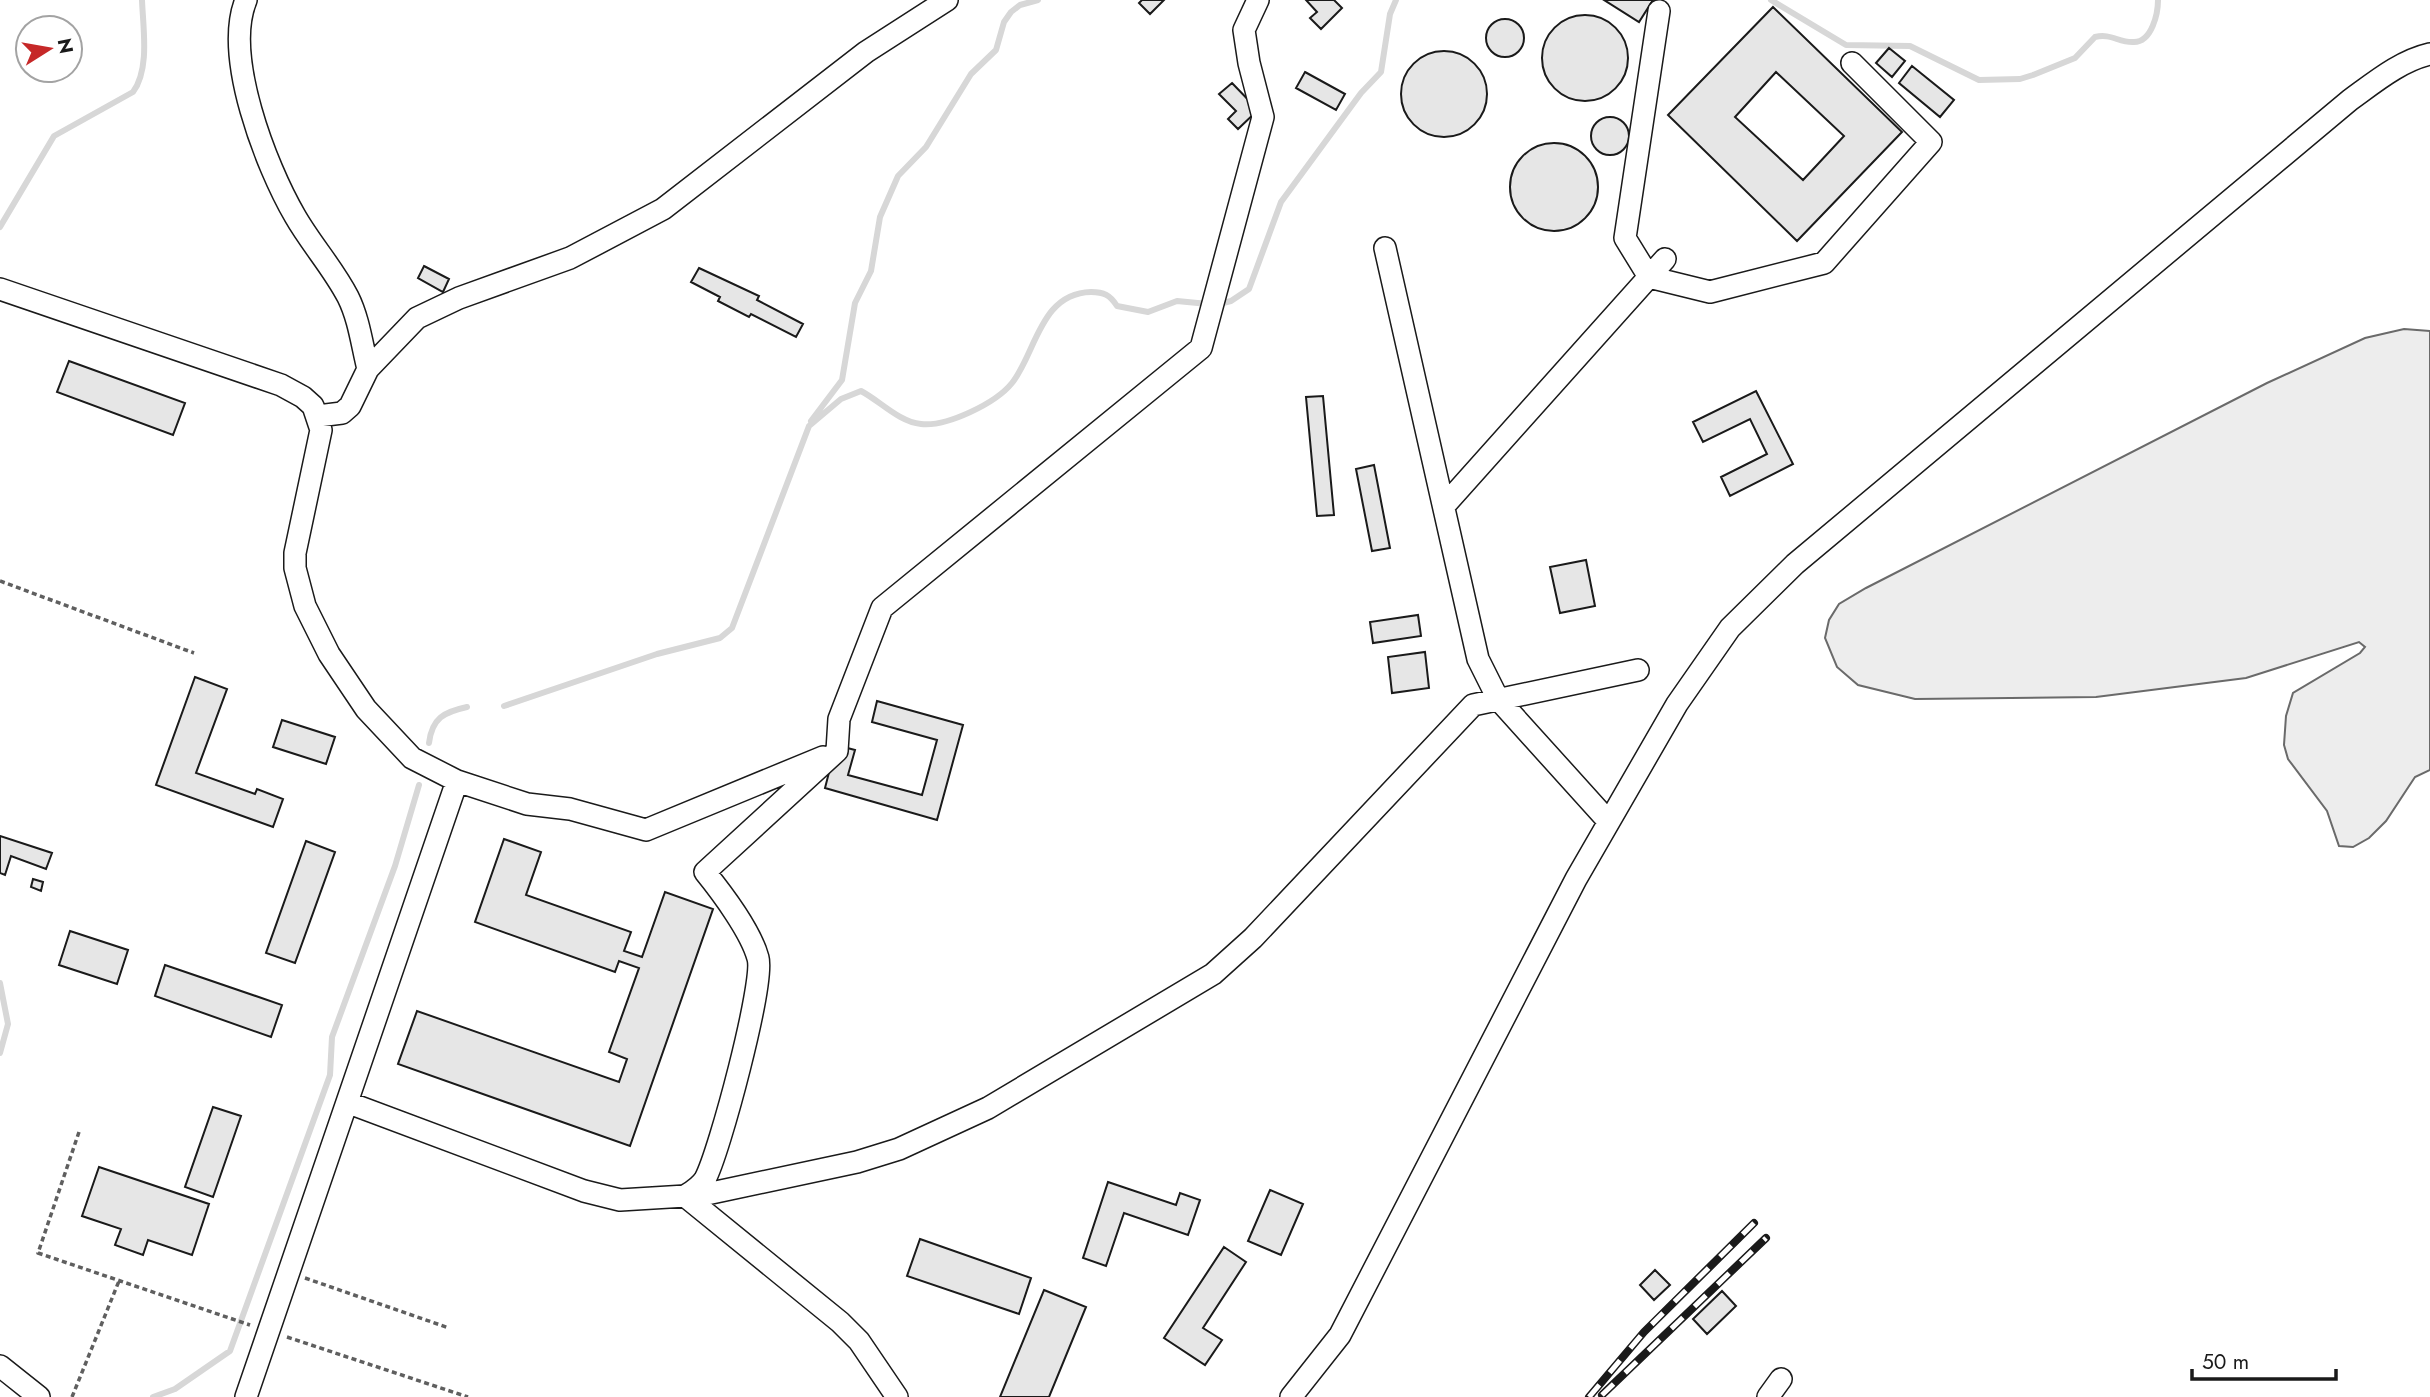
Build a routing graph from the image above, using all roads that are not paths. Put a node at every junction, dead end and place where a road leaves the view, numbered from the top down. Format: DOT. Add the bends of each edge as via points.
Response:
graph roads {
  1 [pos="246,0"];
  2 [pos="947,0"];
  3 [pos="1258,0"];
  4 [pos="1659,11"];
  5 [pos="2430,54"];
  6 [pos="1852,63"];
  7 [pos="1385,248"];
  8 [pos="1665,259"];
  9 [pos="1649,277"];
  10 [pos="0,289"];
  11 [pos="368,369"];
  12 [pos="318,416"];
  13 [pos="1444,506"];
  14 [pos="1638,670"];
  15 [pos="1498,699"];
  16 [pos="837,751"];
  17 [pos="457,781"];
  18 [pos="1609,822"];
  19 [pos="349,1103"];
  20 [pos="685,1196"];
  21 [pos="0,1366"];
  22 [pos="1781,1380"];
  23 [pos="39,1397"];
  24 [pos="246,1397"];
  25 [pos="897,1397"];
  26 [pos="1291,1397"];
  27 [pos="1768,1397"];
  1 -- 11 [label="street" via="240,39 253,119 294,215 349,299"];
  2 -- 11 [label="street" via="866,52 663,209 570,258 428,311"];
  3 -- 16 [label="street" via="1244,30 1263,117 1201,348 882,608 839,719"];
  4 -- 9 [label="street" via="1625,238"];
  5 -- 18 [label="street" via="2390,71 2350,100 1795,564 1711,653"];
  6 -- 9 [label="street" via="1931,142 1824,263 1710,292"];
  7 -- 13 [label="street"];
  8 -- 9 [label="street"];
  9 -- 13 [label="street"];
  10 -- 12 [label="street" via="281,385 303,397"];
  11 -- 12 [label="street" via="350,407 342,413"];
  12 -- 17 [label="street" via="319,447 295,553 298,586 329,654 366,709 412,758"];
  13 -- 15 [label="street" via="1478,659"];
  14 -- 15 [label="street"];
  15 -- 18 [label="street"];
  15 -- 20 [label="street" via="1465,711 1253,938 1197,985 1011,1095 899,1149 857,1162"];
  16 -- 17 [label="street" via="646,830 570,809 527,804"];
  16 -- 20 [label="street" via="705,872 754,945 761,973 706,1177"];
  17 -- 19 [label="street"];
  18 -- 26 [label="street" via="1353,1311"];
  19 -- 20 [label="street" via="584,1191 620,1200"];
  19 -- 24 [label="street" via="290,1273 260,1328"];
  20 -- 25 [label="street" via="840,1322 859,1341"];
  21 -- 23 [label="street"];
  22 -- 27 [label="street"];
}
